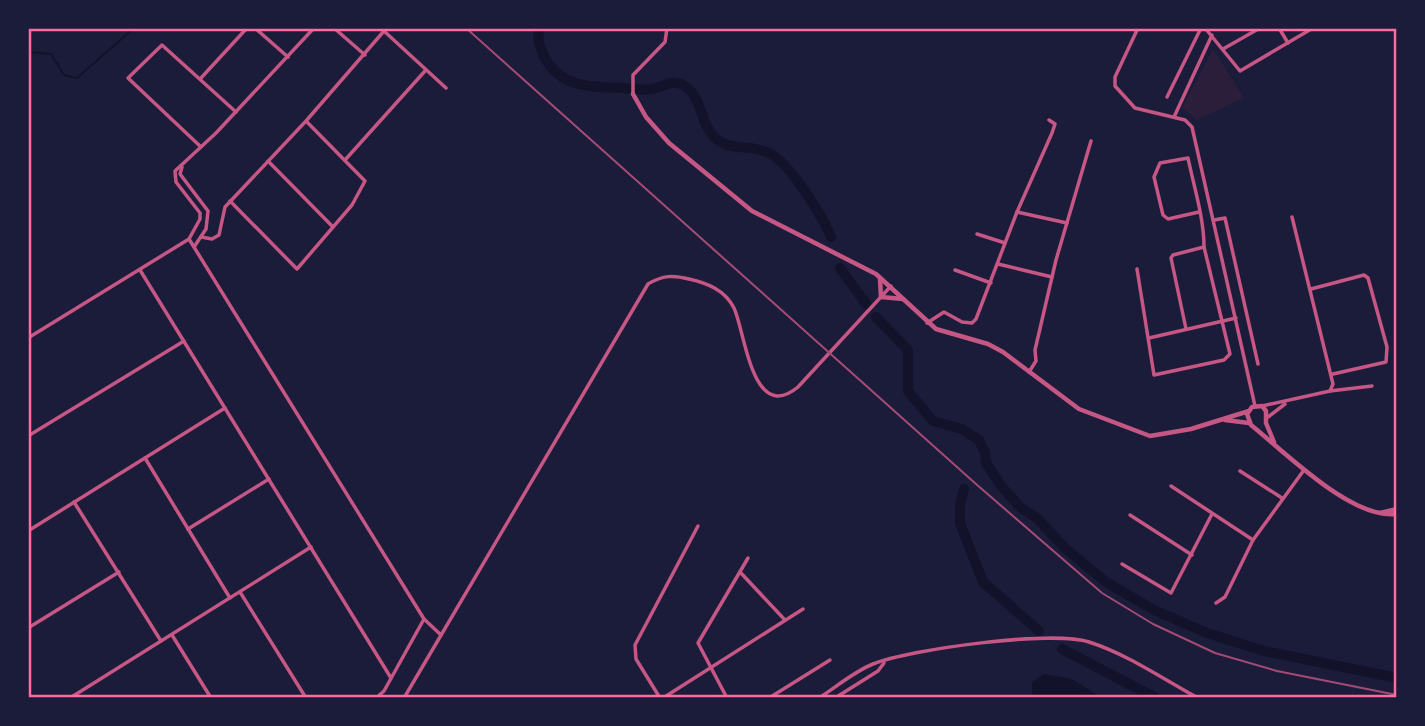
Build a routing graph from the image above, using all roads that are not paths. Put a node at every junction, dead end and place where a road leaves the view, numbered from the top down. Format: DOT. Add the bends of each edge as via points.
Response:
graph roads {
  1 [pos="247,28"];
  2 [pos="256,28"];
  3 [pos="314,28"];
  4 [pos="334,28"];
  5 [pos="667,28"];
  6 [pos="1138,28"];
  7 [pos="1203,28"];
  8 [pos="1260,28"];
  9 [pos="1279,28"];
  10 [pos="1313,28"];
  11 [pos="1212,35"];
  12 [pos="1288,43"];
  13 [pos="1223,49"];
  14 [pos="365,55"];
  15 [pos="288,57"];
  16 [pos="426,70"];
  17 [pos="201,78"];
  18 [pos="446,88"];
  19 [pos="633,94"];
  20 [pos="1167,97"];
  21 [pos="236,112"];
  22 [pos="1174,117"];
  23 [pos="1049,120"];
  24 [pos="306,121"];
  25 [pos="1091,141"];
  26 [pos="201,147"];
  27 [pos="345,160"];
  28 [pos="268,161"];
  29 [pos="182,164"];
  30 [pos="230,201"];
  31 [pos="1017,212"];
  32 [pos="1199,212"];
  33 [pos="1292,217"];
  34 [pos="1214,220"];
  35 [pos="1067,223"];
  36 [pos="333,227"];
  37 [pos="977,234"];
  38 [pos="201,237"];
  39 [pos="189,240"];
  40 [pos="1005,243"];
  41 [pos="194,247"];
  42 [pos="1205,247"];
  43 [pos="998,264"];
  44 [pos="1137,269"];
  45 [pos="141,270"];
  46 [pos="955,270"];
  47 [pos="876,274"];
  48 [pos="1052,277"];
  49 [pos="991,283"];
  50 [pos="891,286"];
  51 [pos="1311,289"];
  52 [pos="881,297"];
  53 [pos="904,299"];
  54 [pos="1236,318"];
  55 [pos="1222,321"];
  56 [pos="927,323"];
  57 [pos="1186,329"];
  58 [pos="28,338"];
  59 [pos="1149,338"];
  60 [pos="184,341"];
  61 [pos="1258,364"];
  62 [pos="1029,372"];
  63 [pos="1333,374"];
  64 [pos="1372,386"];
  65 [pos="1330,391"];
  66 [pos="1287,402"];
  67 [pos="1255,406"];
  68 [pos="1262,406"];
  69 [pos="225,408"];
  70 [pos="1248,411"];
  71 [pos="1268,416"];
  72 [pos="1224,420"];
  73 [pos="1266,423"];
  74 [pos="1251,425"];
  75 [pos="28,436"];
  76 [pos="1274,442"];
  77 [pos="145,458"];
  78 [pos="1305,468"];
  79 [pos="1240,471"];
  80 [pos="269,479"];
  81 [pos="1171,486"];
  82 [pos="1282,499"];
  83 [pos="75,502"];
  84 [pos="1397,512"];
  85 [pos="1212,513"];
  86 [pos="1130,515"];
  87 [pos="698,526"];
  88 [pos="188,529"];
  89 [pos="28,531"];
  90 [pos="1253,540"];
  91 [pos="311,547"];
  92 [pos="1192,555"];
  93 [pos="748,558"];
  94 [pos="1122,564"];
  95 [pos="118,572"];
  96 [pos="740,572"];
  97 [pos="240,592"];
  98 [pos="230,598"];
  99 [pos="1216,603"];
  100 [pos="803,609"];
  101 [pos="424,619"];
  102 [pos="785,620"];
  103 [pos="28,628"];
  104 [pos="172,635"];
  105 [pos="441,635"];
  106 [pos="161,641"];
  107 [pos="830,660"];
  108 [pos="885,662"];
  109 [pos="709,669"];
  110 [pos="391,678"];
  111 [pos="70,698"];
  112 [pos="211,698"];
  113 [pos="306,698"];
  114 [pos="376,698"];
  115 [pos="404,698"];
  116 [pos="661,698"];
  117 [pos="727,698"];
  118 [pos="769,698"];
  119 [pos="819,698"];
  120 [pos="835,698"];
  121 [pos="1198,698"];
  1 -- 17 [label="street"];
  2 -- 15 [label="street"];
  3 -- 15 [label="street"];
  4 -- 14 [label="street"];
  5 -- 19 [label="street" via="665,42 637,69"];
  6 -- 22 [label="street" via="1115,86 1135,108"];
  7 -- 11 [label="street"];
  7 -- 20 [label="street"];
  8 -- 13 [label="street"];
  9 -- 12 [label="street"];
  10 -- 12 [label="street"];
  11 -- 13 [label="street"];
  11 -- 22 [label="street"];
  12 -- 13 [label="street" via="1240,71"];
  14 -- 16 [label="street" via="384,31"];
  14 -- 24 [label="street"];
  15 -- 21 [label="street"];
  16 -- 18 [label="street"];
  16 -- 27 [label="street"];
  17 -- 21 [label="street"];
  17 -- 26 [label="street" via="162,45 128,78"];
  19 -- 47 [label="street" via="669,143 752,211"];
  21 -- 26 [label="street"];
  22 -- 34 [label="street" via="1192,127"];
  23 -- 31 [label="street" via="1055,124 1052,133"];
  24 -- 27 [label="street"];
  24 -- 28 [label="street"];
  25 -- 35 [label="street"];
  26 -- 29 [label="street"];
  27 -- 36 [label="street" via="366,181"];
  28 -- 30 [label="street"];
  28 -- 36 [label="street"];
  29 -- 38 [label="street" via="180,174 208,211"];
  29 -- 39 [label="street" via="173,177 200,213"];
  30 -- 36 [label="street" via="297,269"];
  30 -- 38 [label="street" via="219,234 212,239"];
  31 -- 35 [label="street"];
  31 -- 40 [label="street"];
  32 -- 32 [label="street" via="1168,219 1163,215 1154,177 1160,163 1188,158"];
  32 -- 42 [label="street"];
  33 -- 51 [label="street"];
  34 -- 54 [label="street"];
  34 -- 61 [label="street" via="1225,218"];
  35 -- 48 [label="street"];
  37 -- 40 [label="street"];
  38 -- 41 [label="street"];
  39 -- 41 [label="street"];
  39 -- 45 [label="street"];
  40 -- 43 [label="street"];
  41 -- 101 [label="street"];
  42 -- 55 [label="street"];
  42 -- 57 [label="street" via="1171,258"];
  43 -- 48 [label="street"];
  43 -- 49 [label="street"];
  44 -- 59 [label="street"];
  45 -- 58 [label="street"];
  45 -- 60 [label="street"];
  46 -- 49 [label="street"];
  47 -- 50 [label="street"];
  47 -- 52 [label="street" via="883,288"];
  48 -- 62 [label="street" via="1036,361"];
  49 -- 56 [label="street" via="972,323 944,312"];
  50 -- 52 [label="street"];
  50 -- 53 [label="street"];
  51 -- 63 [label="street"];
  51 -- 63 [label="street" via="1364,275 1368,278 1388,347 1386,362"];
  52 -- 53 [label="street"];
  52 -- 105 [label="street" via="793,392 771,394 756,382 734,308 716,289 672,275 648,284"];
  53 -- 56 [label="street"];
  54 -- 55 [label="street"];
  54 -- 67 [label="street"];
  55 -- 57 [label="street"];
  55 -- 59 [label="street" via="1230,354 1221,361 1154,375"];
  56 -- 62 [label="street" via="988,344"];
  57 -- 59 [label="street"];
  60 -- 69 [label="street"];
  60 -- 75 [label="street"];
  62 -- 72 [label="street" via="1079,409 1150,436"];
  63 -- 65 [label="street"];
  64 -- 65 [label="street"];
  65 -- 66 [label="street"];
  66 -- 68 [label="street"];
  66 -- 71 [label="street"];
  67 -- 68 [label="street"];
  67 -- 70 [label="street"];
  68 -- 71 [label="street"];
  69 -- 77 [label="street"];
  69 -- 80 [label="street"];
  70 -- 72 [label="street"];
  70 -- 74 [label="street"];
  71 -- 73 [label="street"];
  72 -- 74 [label="street"];
  73 -- 74 [label="street"];
  73 -- 76 [label="street"];
  74 -- 76 [label="street"];
  76 -- 78 [label="street"];
  77 -- 83 [label="street"];
  77 -- 88 [label="street"];
  78 -- 82 [label="street"];
  78 -- 84 [label="street" via="1345,501 1367,512"];
  79 -- 82 [label="street"];
  80 -- 88 [label="street"];
  80 -- 91 [label="street"];
  81 -- 85 [label="street"];
  82 -- 90 [label="street"];
  83 -- 89 [label="street"];
  83 -- 95 [label="street"];
  85 -- 90 [label="street"];
  85 -- 92 [label="street"];
  86 -- 92 [label="street"];
  87 -- 116 [label="street" via="635,645 636,659"];
  88 -- 98 [label="street"];
  90 -- 99 [label="street" via="1225,597"];
  91 -- 97 [label="street"];
  91 -- 110 [label="street"];
  92 -- 94 [label="street" via="1174,592"];
  93 -- 96 [label="street"];
  95 -- 103 [label="street"];
  95 -- 106 [label="street"];
  96 -- 102 [label="street"];
  96 -- 109 [label="street" via="698,643"];
  97 -- 98 [label="street"];
  97 -- 113 [label="street"];
  98 -- 104 [label="street"];
  100 -- 102 [label="street"];
  101 -- 105 [label="street"];
  101 -- 110 [label="street"];
  102 -- 109 [label="street"];
  104 -- 106 [label="street"];
  104 -- 112 [label="street"];
  105 -- 115 [label="street"];
  106 -- 111 [label="street"];
  107 -- 118 [label="street"];
  108 -- 119 [label="street" via="873,664"];
  108 -- 120 [label="street"];
  108 -- 121 [label="street" via="929,651 1066,637 1091,642"];
  109 -- 116 [label="street"];
  109 -- 117 [label="street"];
  110 -- 114 [label="street"];
}
